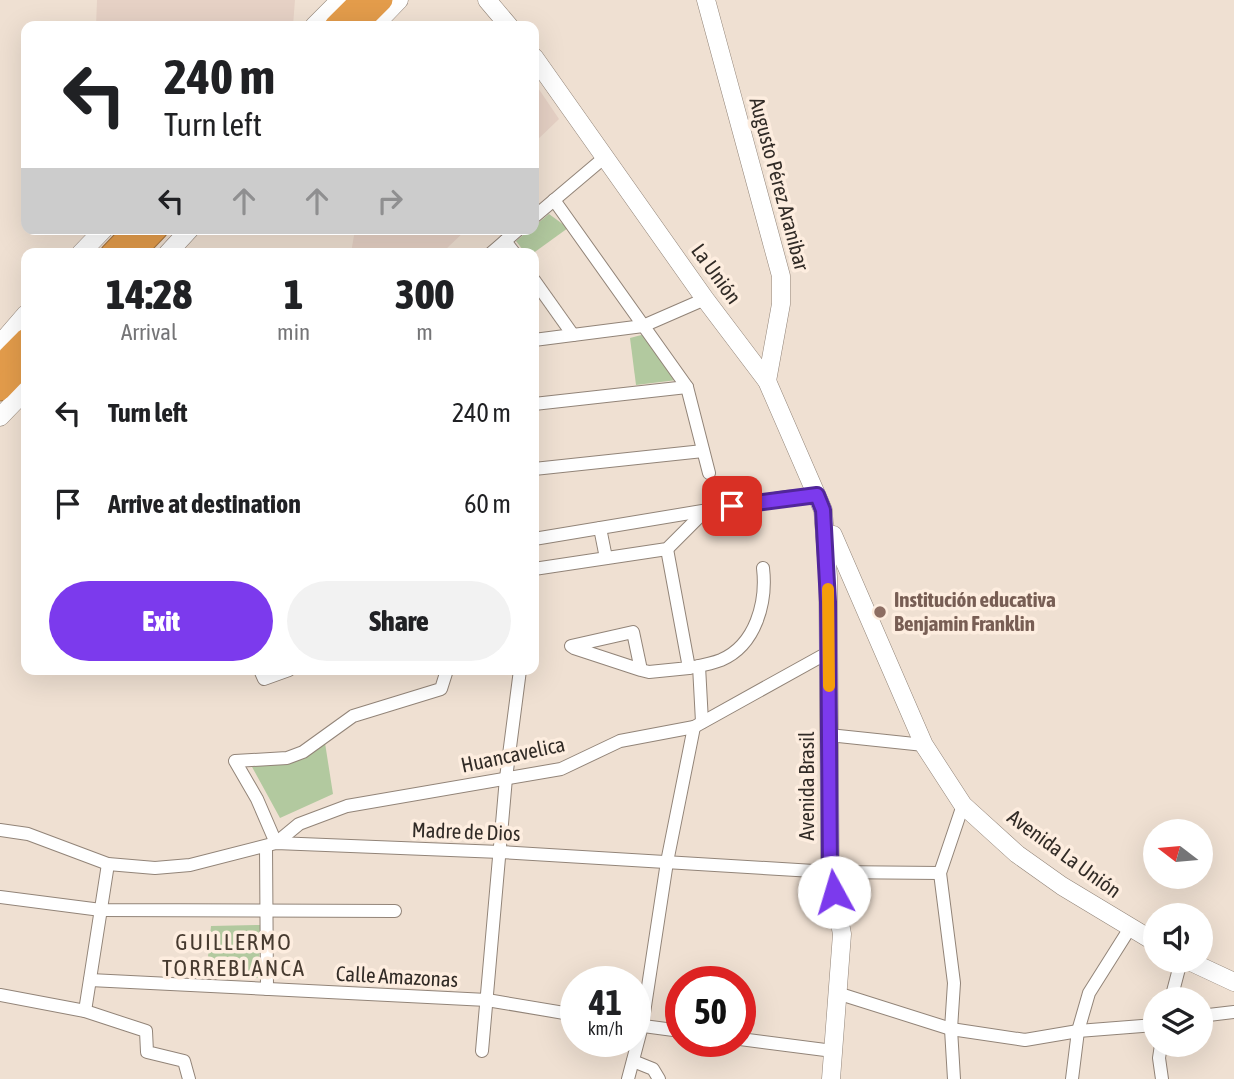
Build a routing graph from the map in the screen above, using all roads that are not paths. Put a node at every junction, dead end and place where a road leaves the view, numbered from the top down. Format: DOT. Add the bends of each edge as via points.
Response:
graph roads {
  1 [pos="340,0"];
  2 [pos="361,0"];
  3 [pos="382,0"];
  4 [pos="400,0"];
  5 [pos="488,0"];
  6 [pos="706,0"];
  7 [pos="319,21"];
  8 [pos="340,21"];
  9 [pos="361,21"];
  10 [pos="379,21"];
  11 [pos="505,21"];
  12 [pos="539,64"];
  13 [pos="605,157"];
  14 [pos="554,200"];
  15 [pos="539,213"];
  16 [pos="98,235"];
  17 [pos="115,235"];
  18 [pos="129,235"];
  19 [pos="151,235"];
  20 [pos="169,235"];
  21 [pos="184,235"];
  22 [pos="511,235"];
  23 [pos="505,240"];
  24 [pos="86,248"];
  25 [pos="103,248"];
  26 [pos="117,248"];
  27 [pos="139,248"];
  28 [pos="157,248"];
  29 [pos="173,248"];
  30 [pos="496,248"];
  31 [pos="511,248"];
  32 [pos="539,287"];
  33 [pos="705,299"];
  34 [pos="21,320"];
  35 [pos="643,326"];
  36 [pos="573,335"];
  37 [pos="539,339"];
  38 [pos="0,344"];
  39 [pos="21,344"];
  40 [pos="0,365"];
  41 [pos="21,368"];
  42 [pos="768,381"];
  43 [pos="687,387"];
  44 [pos="0,390"];
  45 [pos="21,395"];
  46 [pos="539,403"];
  47 [pos="0,417"];
  48 [pos="703,450"];
  49 [pos="539,468"];
  50 [pos="709,474"];
  51 [pos="817,495"];
  52 [pos="705,511"];
  53 [pos="600,528"];
  54 [pos="826,534"];
  55 [pos="539,538"];
  56 [pos="667,549"];
  57 [pos="606,558"];
  58 [pos="539,568"];
  59 [pos="764,568"];
  60 [pos="829,652"];
  61 [pos="694,667"];
  62 [pos="641,670"];
  63 [pos="445,675"];
  64 [pos="519,675"];
  65 [pos="698,725"];
  66 [pos="830,735"];
  67 [pos="924,745"];
  68 [pos="506,778"];
  69 [pos="963,805"];
  70 [pos="0,830"];
  71 [pos="271,845"];
  72 [pos="500,852"];
  73 [pos="667,862"];
  74 [pos="108,864"];
  75 [pos="830,872"];
  76 [pos="940,873"];
  77 [pos="0,897"];
  78 [pos="101,910"];
  79 [pos="265,911"];
  80 [pos="395,911"];
  81 [pos="1130,928"];
  82 [pos="1143,935"];
  83 [pos="649,966"];
  84 [pos="1213,972"];
  85 [pos="90,980"];
  86 [pos="1234,982"];
  87 [pos="267,989"];
  88 [pos="837,993"];
  89 [pos="0,995"];
  90 [pos="487,1000"];
  91 [pos="85,1011"];
  92 [pos="560,1012"];
  93 [pos="1234,1012"];
  94 [pos="1213,1014"];
  95 [pos="1143,1026"];
  96 [pos="951,1029"];
  97 [pos="1079,1031"];
  98 [pos="756,1041"];
  99 [pos="482,1051"];
  100 [pos="833,1051"];
  101 [pos="634,1057"];
  102 [pos="1158,1057"];
  103 [pos="633,1061"];
  104 [pos="661,1078"];
  105 [pos="188,1079"];
  106 [pos="628,1079"];
  107 [pos="831,1079"];
  108 [pos="954,1079"];
  109 [pos="1072,1079"];
  110 [pos="1162,1079"];
  1 -- 7 [label="main road"];
  2 -- 8 [label="highway"];
  3 -- 9 [label="highway"];
  4 -- 10 [label="main road"];
  5 -- 11 [label="main road"];
  6 -- 42 [label="main road, Augusto Pérez Aranibar" via="781,276"];
  12 -- 13 [label="main road, La Unión"];
  13 -- 14 [label="street"];
  13 -- 33 [label="main road, La Unión"];
  14 -- 15 [label="street"];
  14 -- 35 [label="street"];
  16 -- 24 [label="main road"];
  17 -- 25 [label="highway"];
  18 -- 26 [label="highway"];
  19 -- 27 [label="highway"];
  20 -- 28 [label="highway"];
  21 -- 29 [label="main road"];
  22 -- 23 [label="street"];
  23 -- 30 [label="street"];
  23 -- 31 [label="street"];
  32 -- 36 [label="street"];
  33 -- 35 [label="street"];
  33 -- 42 [label="main road, La Unión"];
  34 -- 38 [label="main road"];
  35 -- 36 [label="street"];
  35 -- 43 [label="street"];
  36 -- 37 [label="street"];
  39 -- 40 [label="highway"];
  41 -- 44 [label="highway"];
  42 -- 51 [label="main road, La Unión"];
  43 -- 46 [label="street"];
  43 -- 48 [label="street"];
  45 -- 47 [label="main road"];
  48 -- 49 [label="street"];
  48 -- 50 [label="street"];
  51 -- 52 [label="street"];
  51 -- 54 [label="main road, La Unión"];
  52 -- 53 [label="street"];
  52 -- 56 [label="street"];
  53 -- 55 [label="street"];
  53 -- 57 [label="street"];
  54 -- 60 [label="main road, Avenida Brasil"];
  54 -- 67 [label="main road, Avenida La Unión" via="833,536"];
  56 -- 57 [label="street"];
  56 -- 61 [label="street"];
  57 -- 58 [label="street"];
  59 -- 61 [label="street" via="761,612 753,629 731,654"];
  60 -- 65 [label="street, Huancavelica"];
  60 -- 66 [label="main road, Avenida Brasil"];
  61 -- 62 [label="street"];
  61 -- 65 [label="street"];
  62 -- 62 [label="street" via="574,649 571,646 633,632"];
  63 -- 71 [label="street" via="441,689 353,716 303,752 287,758 235,761 257,799"];
  64 -- 68 [label="street"];
  65 -- 68 [label="street, Huancavelica" via="620,741 561,769"];
  65 -- 73 [label="street"];
  66 -- 67 [label="street"];
  66 -- 75 [label="main road, Avenida Brasil"];
  67 -- 69 [label="main road, Avenida La Unión"];
  68 -- 71 [label="street, Huancavelica" via="346,806 299,824"];
  68 -- 72 [label="street"];
  69 -- 76 [label="street"];
  69 -- 81 [label="main road, Avenida La Unión" via="1017,853"];
  70 -- 74 [label="street, Madre de Dios" via="28,834"];
  71 -- 72 [label="street, Madre de Dios"];
  71 -- 74 [label="street, Madre de Dios" via="190,865"];
  71 -- 79 [label="street"];
  72 -- 73 [label="street, Madre de Dios"];
  72 -- 90 [label="street"];
  73 -- 75 [label="street, Madre de Dios"];
  73 -- 83 [label="street"];
  74 -- 78 [label="street"];
  75 -- 76 [label="street, Madre de Dios"];
  75 -- 88 [label="main road, Avenida Brasil" via="842,934"];
  76 -- 96 [label="street" via="954,983"];
  77 -- 78 [label="street"];
  78 -- 79 [label="street"];
  78 -- 85 [label="street"];
  79 -- 80 [label="street"];
  79 -- 87 [label="street"];
  81 -- 82 [label="main road, Avenida La Unión"];
  81 -- 97 [label="street" via="1089,993"];
  84 -- 86 [label="main road"];
  85 -- 87 [label="street, Calle Amazonas"];
  85 -- 91 [label="street"];
  87 -- 90 [label="street, Calle Amazonas"];
  88 -- 96 [label="street"];
  88 -- 100 [label="main road, Avenida Brasil"];
  89 -- 91 [label="street"];
  90 -- 92 [label="street, Calle Amazonas"];
  90 -- 99 [label="street"];
  91 -- 105 [label="street" via="146,1031 147,1052 184,1061"];
  93 -- 94 [label="street"];
  95 -- 97 [label="street"];
  96 -- 97 [label="street" via="1025,1040"];
  96 -- 108 [label="street"];
  97 -- 109 [label="street"];
  98 -- 100 [label="street"];
  100 -- 107 [label="main road, Avenida Brasil"];
  101 -- 103 [label="street"];
  102 -- 110 [label="street"];
  103 -- 104 [label="street" via="653,1069"];
  103 -- 106 [label="street"];
}
